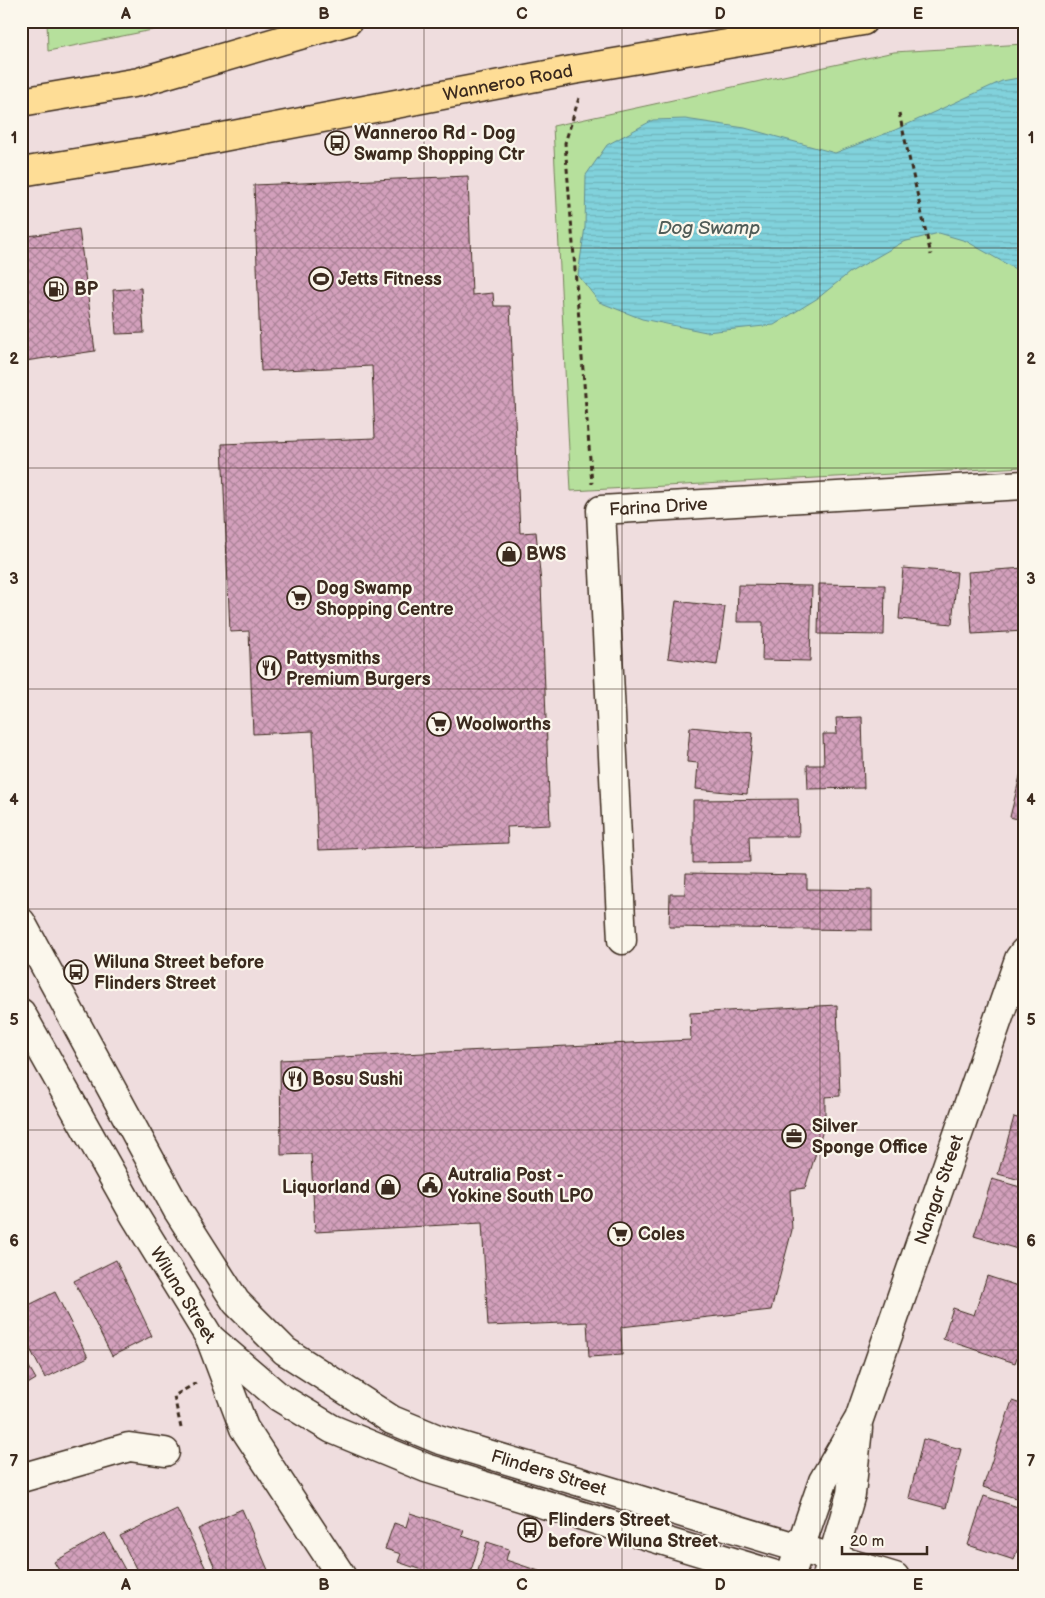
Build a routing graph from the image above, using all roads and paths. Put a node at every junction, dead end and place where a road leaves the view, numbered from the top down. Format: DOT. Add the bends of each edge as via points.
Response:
graph roads {
  1 [pos="863,21"];
  2 [pos="341,23"];
  3 [pos="579,98"];
  4 [pos="21,102"];
  5 [pos="899,113"];
  6 [pos="21,172"];
  7 [pos="931,255"];
  8 [pos="1024,485"];
  9 [pos="601,510"];
  10 [pos="21,922"];
  11 [pos="622,940"];
  12 [pos="1021,956"];
  13 [pos="21,1013"];
  14 [pos="210,1338"];
  15 [pos="197,1382"];
  16 [pos="859,1419"];
  17 [pos="165,1452"];
  18 [pos="21,1478"];
  19 [pos="798,1548"];
  20 [pos="829,1567"];
  21 [pos="342,1577"];
  22 [pos="782,1577"];
  23 [pos="790,1577"];
  24 [pos="895,1577"];
  1 -- 6 [label="highway, Wanneroo Road" via="573,70 154,150"];
  2 -- 4 [label="highway" via="140,82"];
  3 -- 9 [label="path" via="565,143 590,478"];
  5 -- 7 [label="path"];
  8 -- 9 [label="main road, Farina Drive"];
  9 -- 11 [label="main road, Farina Drive"];
  10 -- 19 [label="main road, Flinders Street" via="178,1211 236,1302 285,1351 392,1420 448,1442"];
  12 -- 16 [label="main road, Nangar Street"];
  13 -- 14 [label="main road, Wiluna Street" via="135,1216"];
  14 -- 21 [label="main road, Wiluna Street" via="244,1428"];
  14 -- 22 [label="main road, Flinders Street" via="279,1397 332,1429 426,1468"];
  15 -- 17 [label="path" via="174,1396 181,1429 180,1447"];
  16 -- 19 [label="main road, Nangar Street" via="823,1481"];
  16 -- 20 [label="main road, Nangar Street" via="851,1494"];
  17 -- 18 [label="main road" via="130,1448"];
  19 -- 20 [label="main road, Flinders Street"];
  19 -- 23 [label="main road, Nangar Street"];
  20 -- 24 [label="main road, Flinders Street"];
}
